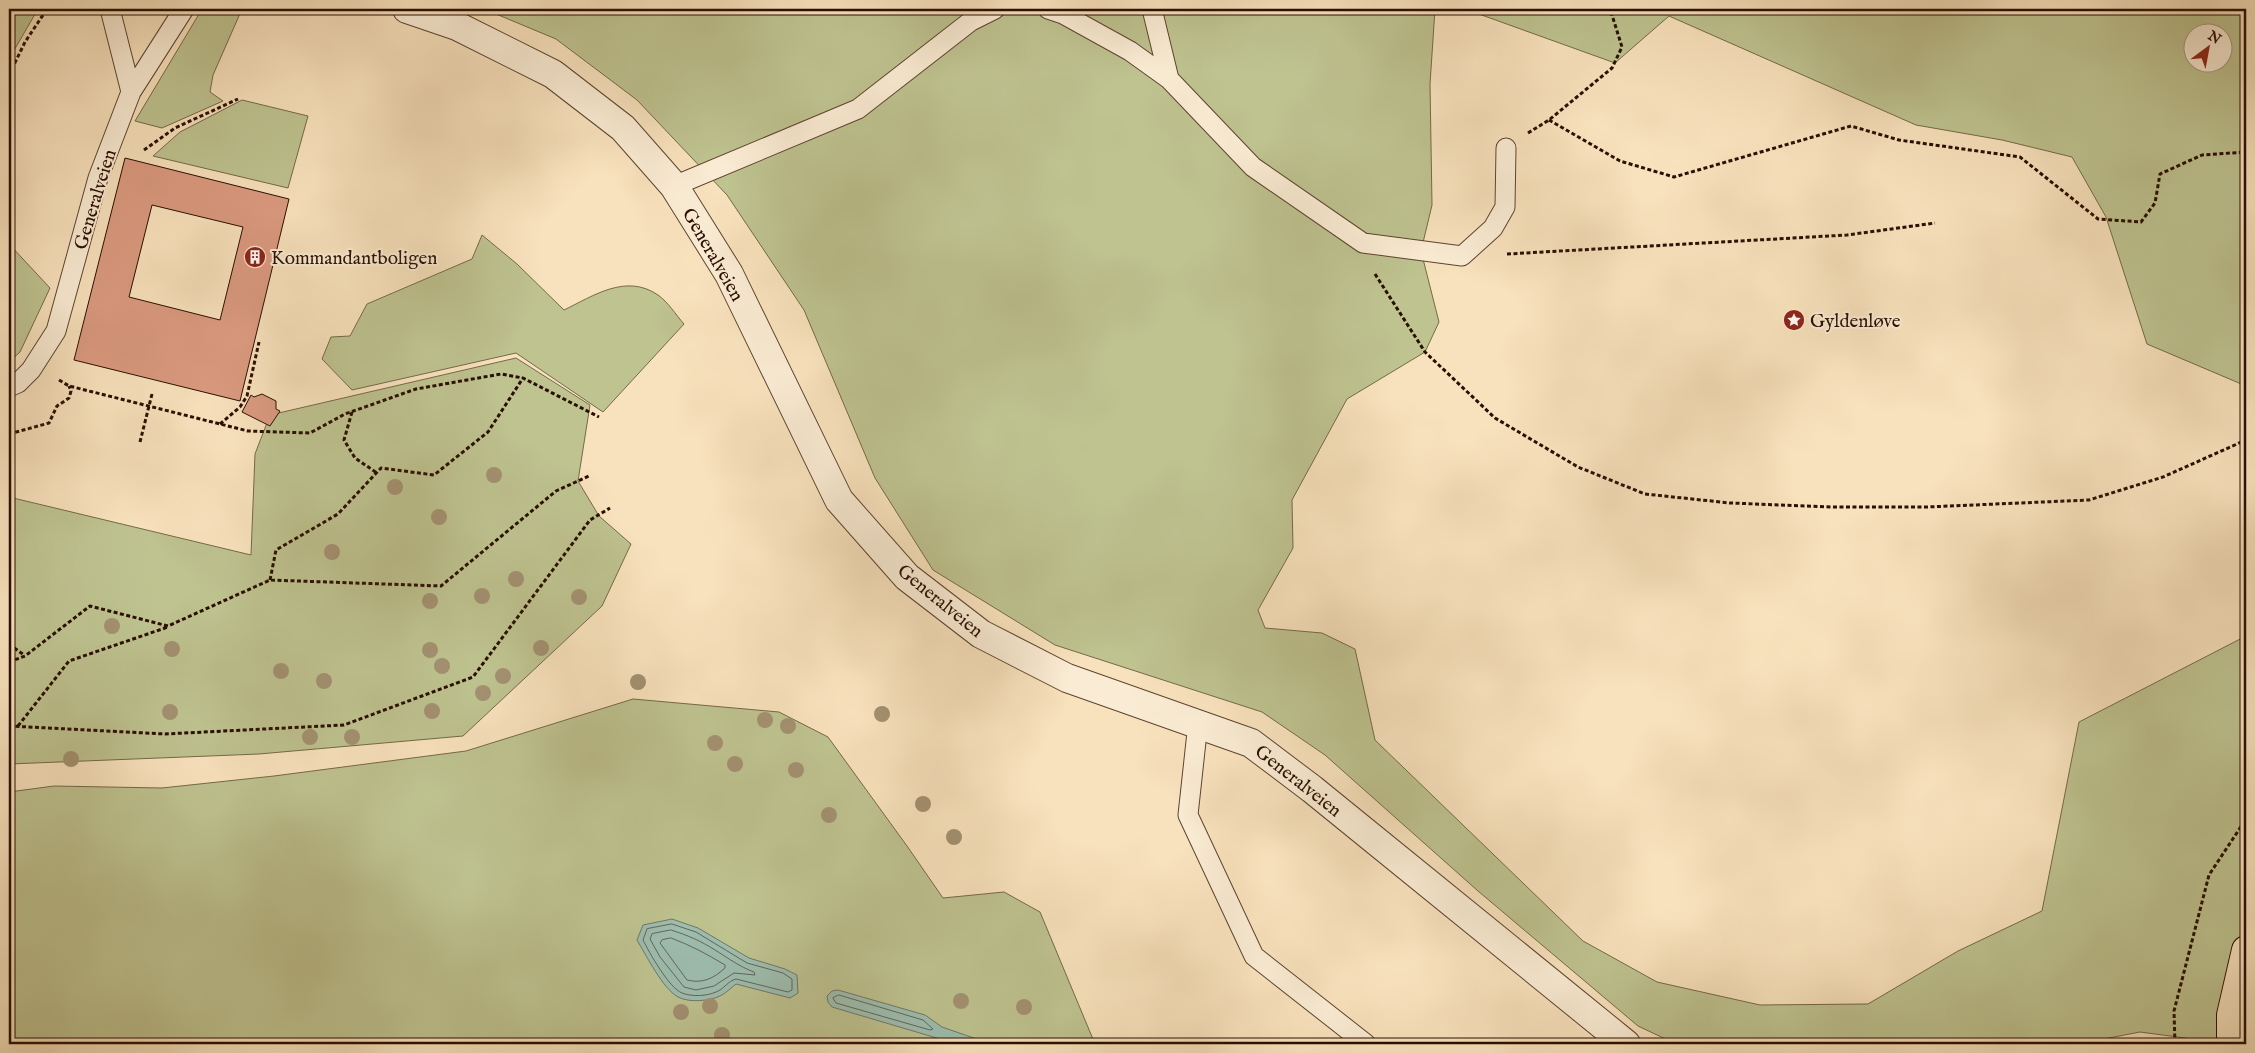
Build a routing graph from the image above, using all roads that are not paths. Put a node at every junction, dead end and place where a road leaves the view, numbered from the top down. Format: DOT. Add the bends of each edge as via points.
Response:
graph roads {
  1 [pos="110,9"];
  2 [pos="184,9"];
  3 [pos="407,9"];
  4 [pos="994,9"];
  5 [pos="1048,9"];
  6 [pos="1152,9"];
  7 [pos="1169,79"];
  8 [pos="131,92"];
  9 [pos="1506,148"];
  10 [pos="674,186"];
  11 [pos="9,387"];
  12 [pos="1198,723"];
  13 [pos="2246,950"];
  14 [pos="1366,1044"];
  15 [pos="1626,1044"];
  16 [pos="2230,1044"];
  1 -- 8 [label="lane"];
  2 -- 8 [label="lane, Generalveien"];
  3 -- 10 [label="street, Generalveien" via="456,26 553,74 623,128"];
  4 -- 10 [label="lane" via="971,21 858,109"];
  5 -- 7 [label="lane" via="1130,50"];
  6 -- 7 [label="lane"];
  7 -- 9 [label="lane" via="1254,167 1363,243 1462,256 1493,228 1505,206"];
  8 -- 11 [label="lane, Generalveien" via="98,178 56,331 34,366 18,383"];
  10 -- 12 [label="street, Generalveien" via="729,274 839,500 908,577 981,634 1067,678"];
  12 -- 14 [label="lane" via="1188,815 1254,956"];
  12 -- 15 [label="street, Generalveien" via="1251,743"];
  13 -- 16 [label="main road" via="2231,1015"];
}
